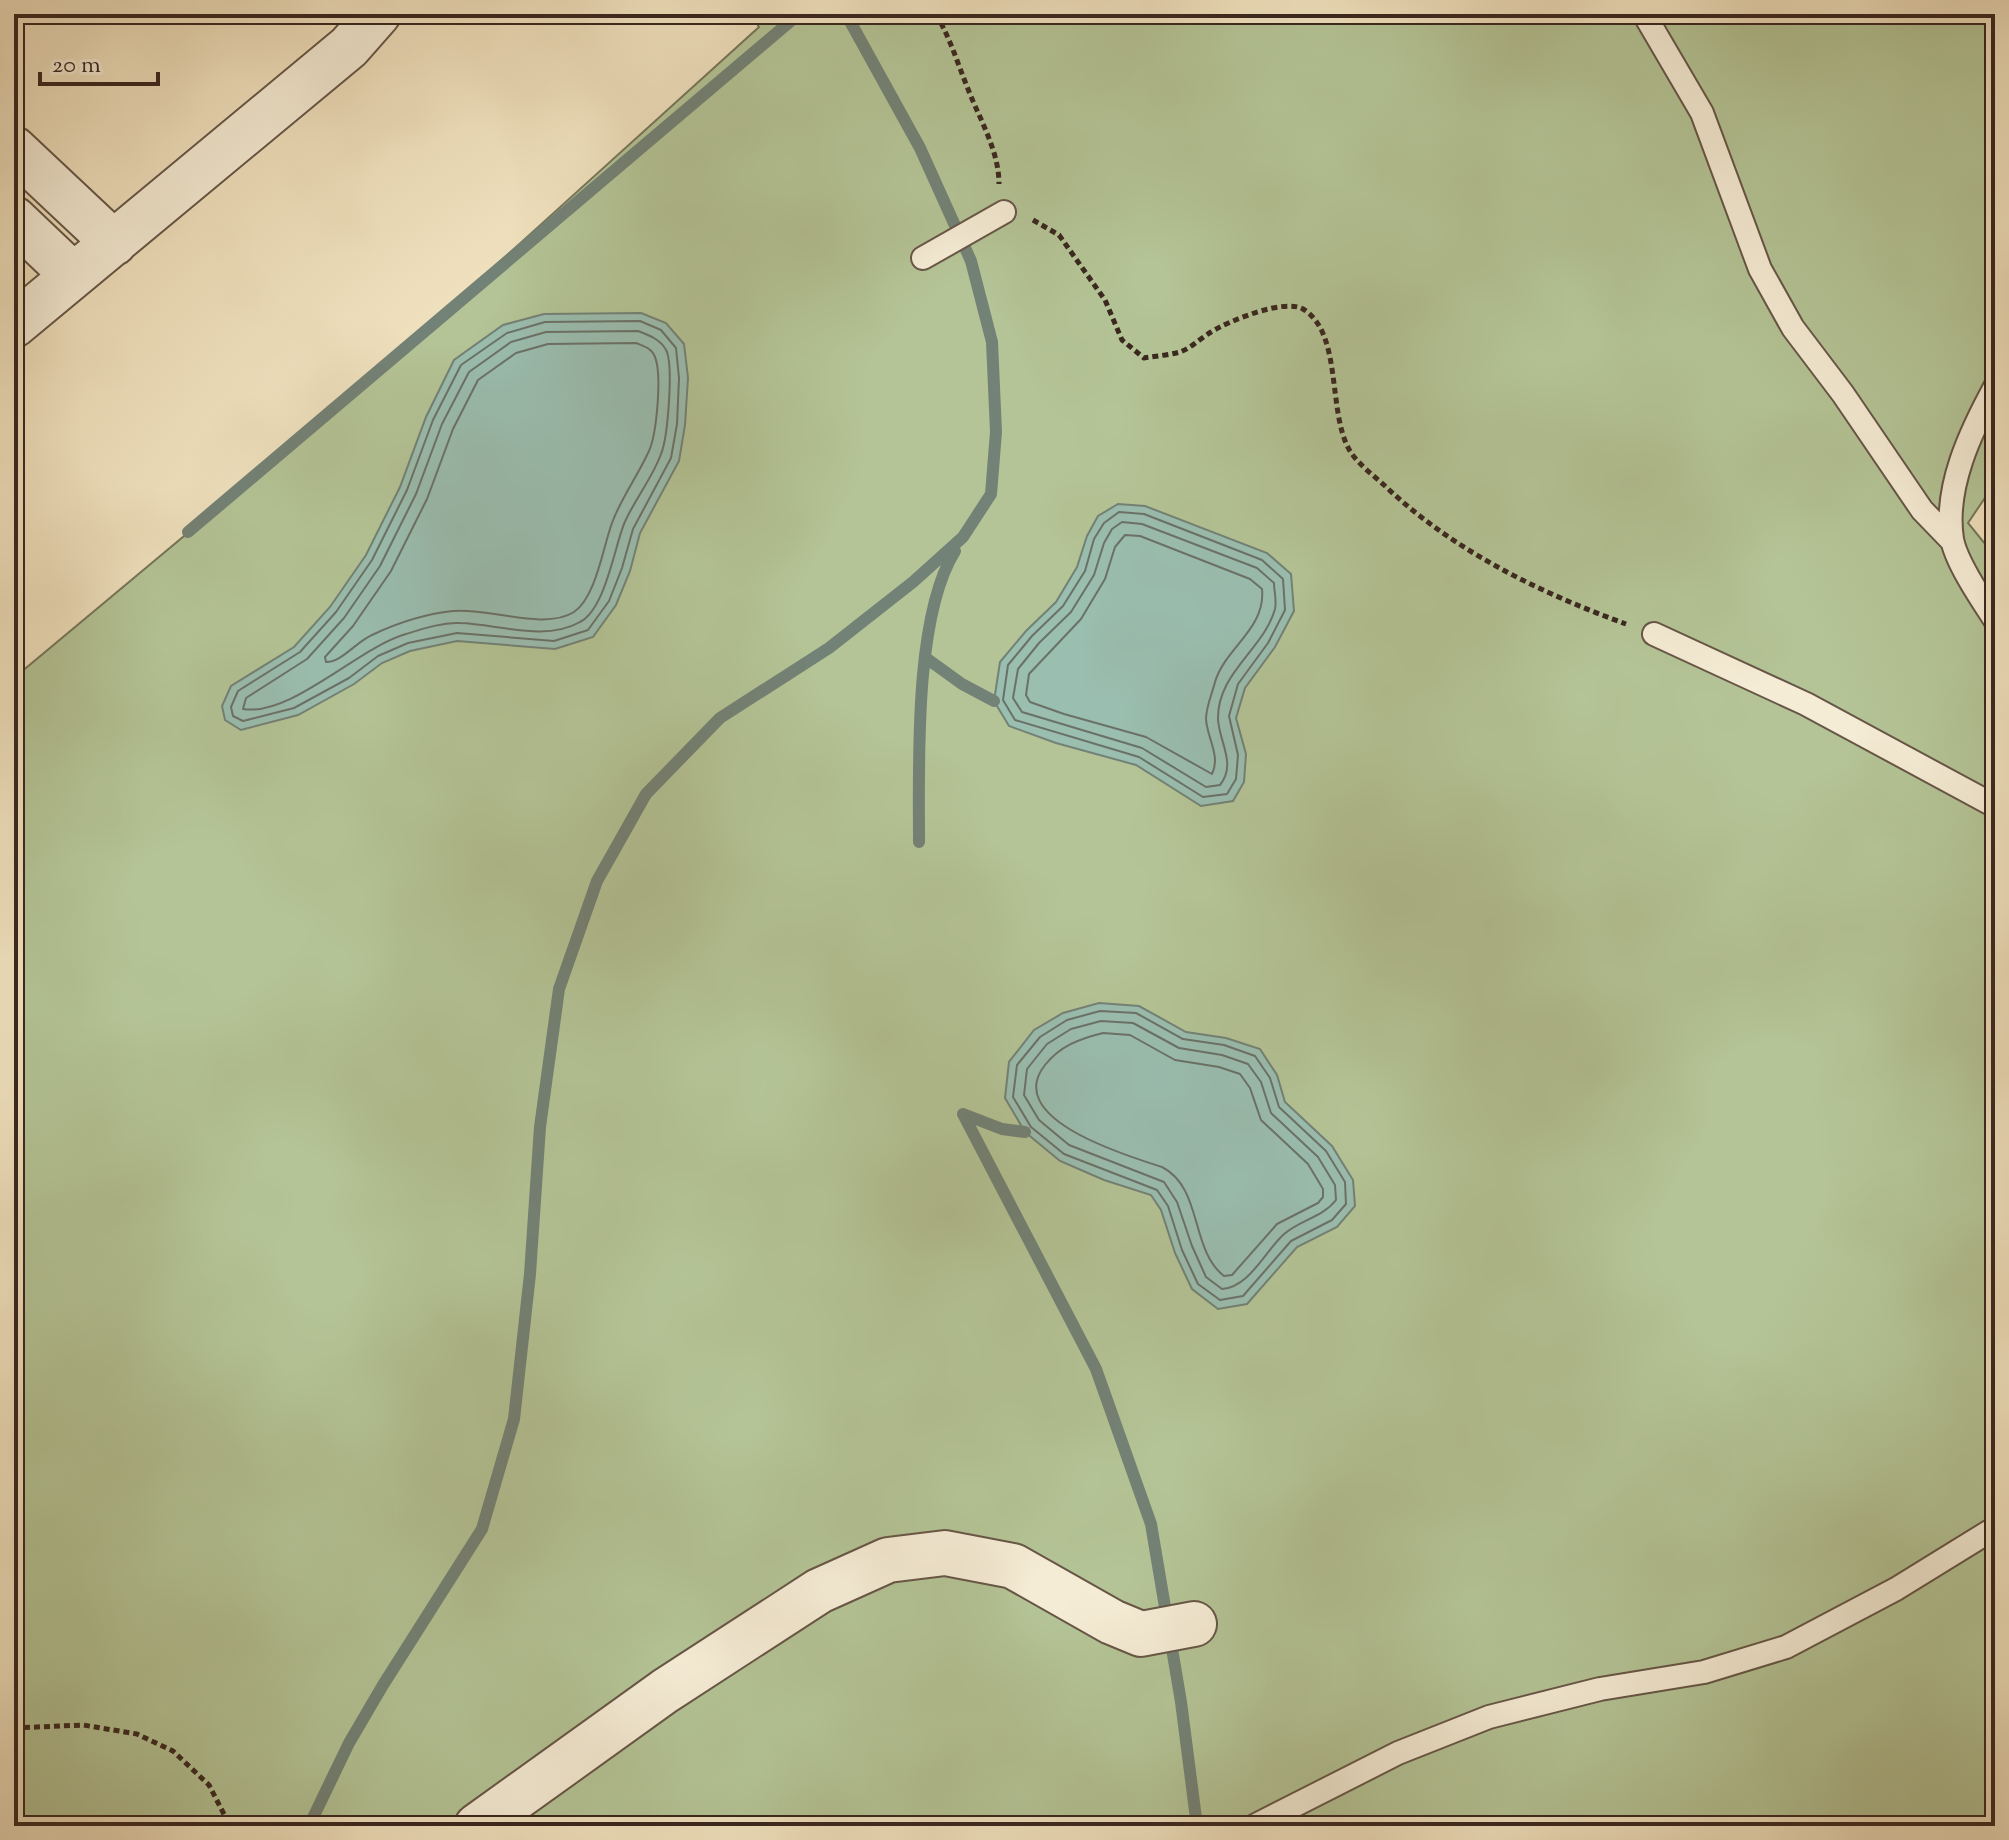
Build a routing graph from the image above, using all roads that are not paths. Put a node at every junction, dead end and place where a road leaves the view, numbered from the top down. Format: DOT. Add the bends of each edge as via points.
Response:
graph roads {
  1 [pos="378,14"];
  2 [pos="1644,14"];
  3 [pos="14,149"];
  4 [pos="1004,212"];
  5 [pos="14,219"];
  6 [pos="114,243"];
  7 [pos="930,254"];
  8 [pos="73,275"];
  9 [pos="14,325"];
  10 [pos="1995,387"];
  11 [pos="1952,541"];
  12 [pos="1995,620"];
  13 [pos="1654,634"];
  14 [pos="1995,806"];
  15 [pos="1995,1528"];
  16 [pos="1194,1624"];
  17 [pos="477,1826"];
  18 [pos="1254,1826"];
  1 -- 6 [label="street" via="349,47"];
  2 -- 11 [label="lane" via="1702,113 1760,269 1793,328 1922,510"];
  3 -- 6 [label="street"];
  4 -- 7 [label="lane"];
  5 -- 8 [label="street"];
  6 -- 8 [label="street"];
  8 -- 9 [label="street"];
  10 -- 11 [label="lane" via="1962,459 1951,504"];
  11 -- 12 [label="lane"];
  13 -- 14 [label="lane" via="1806,704"];
  15 -- 18 [label="lane" via="1896,1589 1786,1647 1704,1672 1600,1689 1489,1717 1398,1753"];
  16 -- 17 [label="street" via="1141,1634 1013,1566 945,1553 888,1560 819,1591 665,1691"];
}
